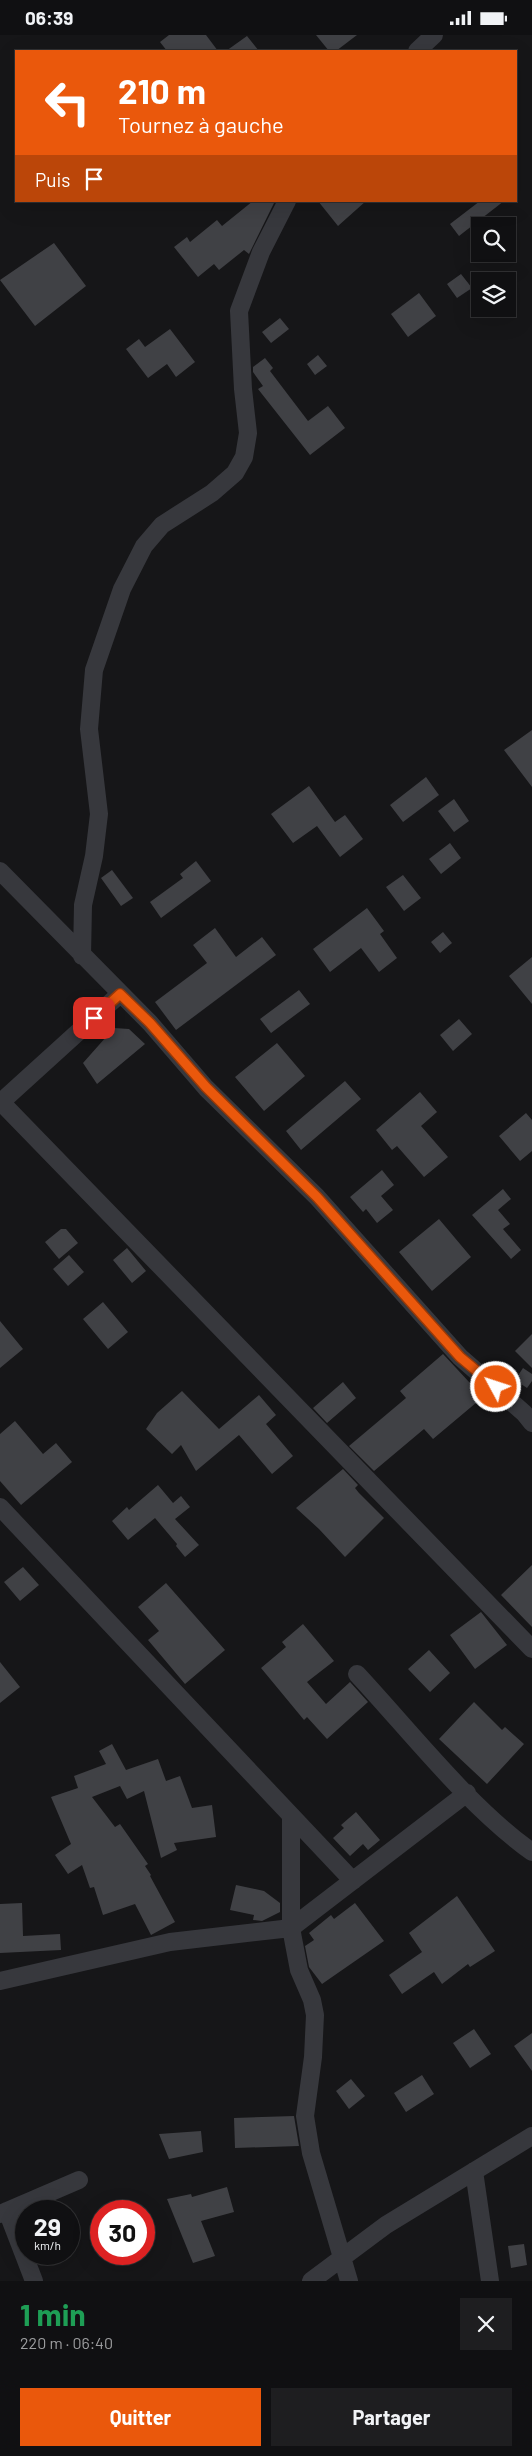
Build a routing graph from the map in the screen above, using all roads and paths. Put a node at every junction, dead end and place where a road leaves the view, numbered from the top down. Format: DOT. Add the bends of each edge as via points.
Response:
graph roads {
  1 [pos="434,35"];
  2 [pos="418,50"];
  3 [pos="286,202"];
  4 [pos="0,871"];
  5 [pos="82,956"];
  6 [pos="120,994"];
  7 [pos="1,1103"];
  8 [pos="532,1423"];
  9 [pos="0,1507"];
  10 [pos="532,1649"];
  11 [pos="357,1674"];
  12 [pos="467,1793"];
  13 [pos="292,1816"];
  14 [pos="532,1852"];
  15 [pos="353,1881"];
  16 [pos="291,1928"];
  17 [pos="0,1981"];
  18 [pos="532,2136"];
  19 [pos="474,2171"];
  20 [pos="79,2180"];
  21 [pos="3,2213"];
  22 [pos="343,2258"];
  23 [pos="34,2281"];
  24 [pos="311,2281"];
  25 [pos="349,2281"];
  26 [pos="490,2281"];
  1 -- 2 [label="street"];
  3 -- 5 [label="street" via="260,252 239,311 248,433 244,457 234,473 212,493 162,525 144,546 122,589 94,670 89,729 99,814 83,905"];
  4 -- 5 [label="street"];
  5 -- 6 [label="street"];
  6 -- 7 [label="street"];
  6 -- 8 [label="street" via="206,1087 317,1197 460,1357"];
  7 -- 10 [label="street"];
  9 -- 13 [label="street"];
  11 -- 12 [label="street"];
  12 -- 14 [label="street"];
  12 -- 15 [label="street"];
  13 -- 15 [label="street"];
  13 -- 16 [label="street"];
  15 -- 16 [label="street"];
  16 -- 17 [label="street" via="170,1943"];
  16 -- 22 [label="street" via="299,1971 315,2015 305,2116 314,2162"];
  18 -- 19 [label="street"];
  19 -- 22 [label="street" via="386,2225"];
  19 -- 26 [label="street"];
  20 -- 21 [label="street"];
  21 -- 23 [label="street"];
  22 -- 24 [label="street"];
  22 -- 25 [label="street"];
}
